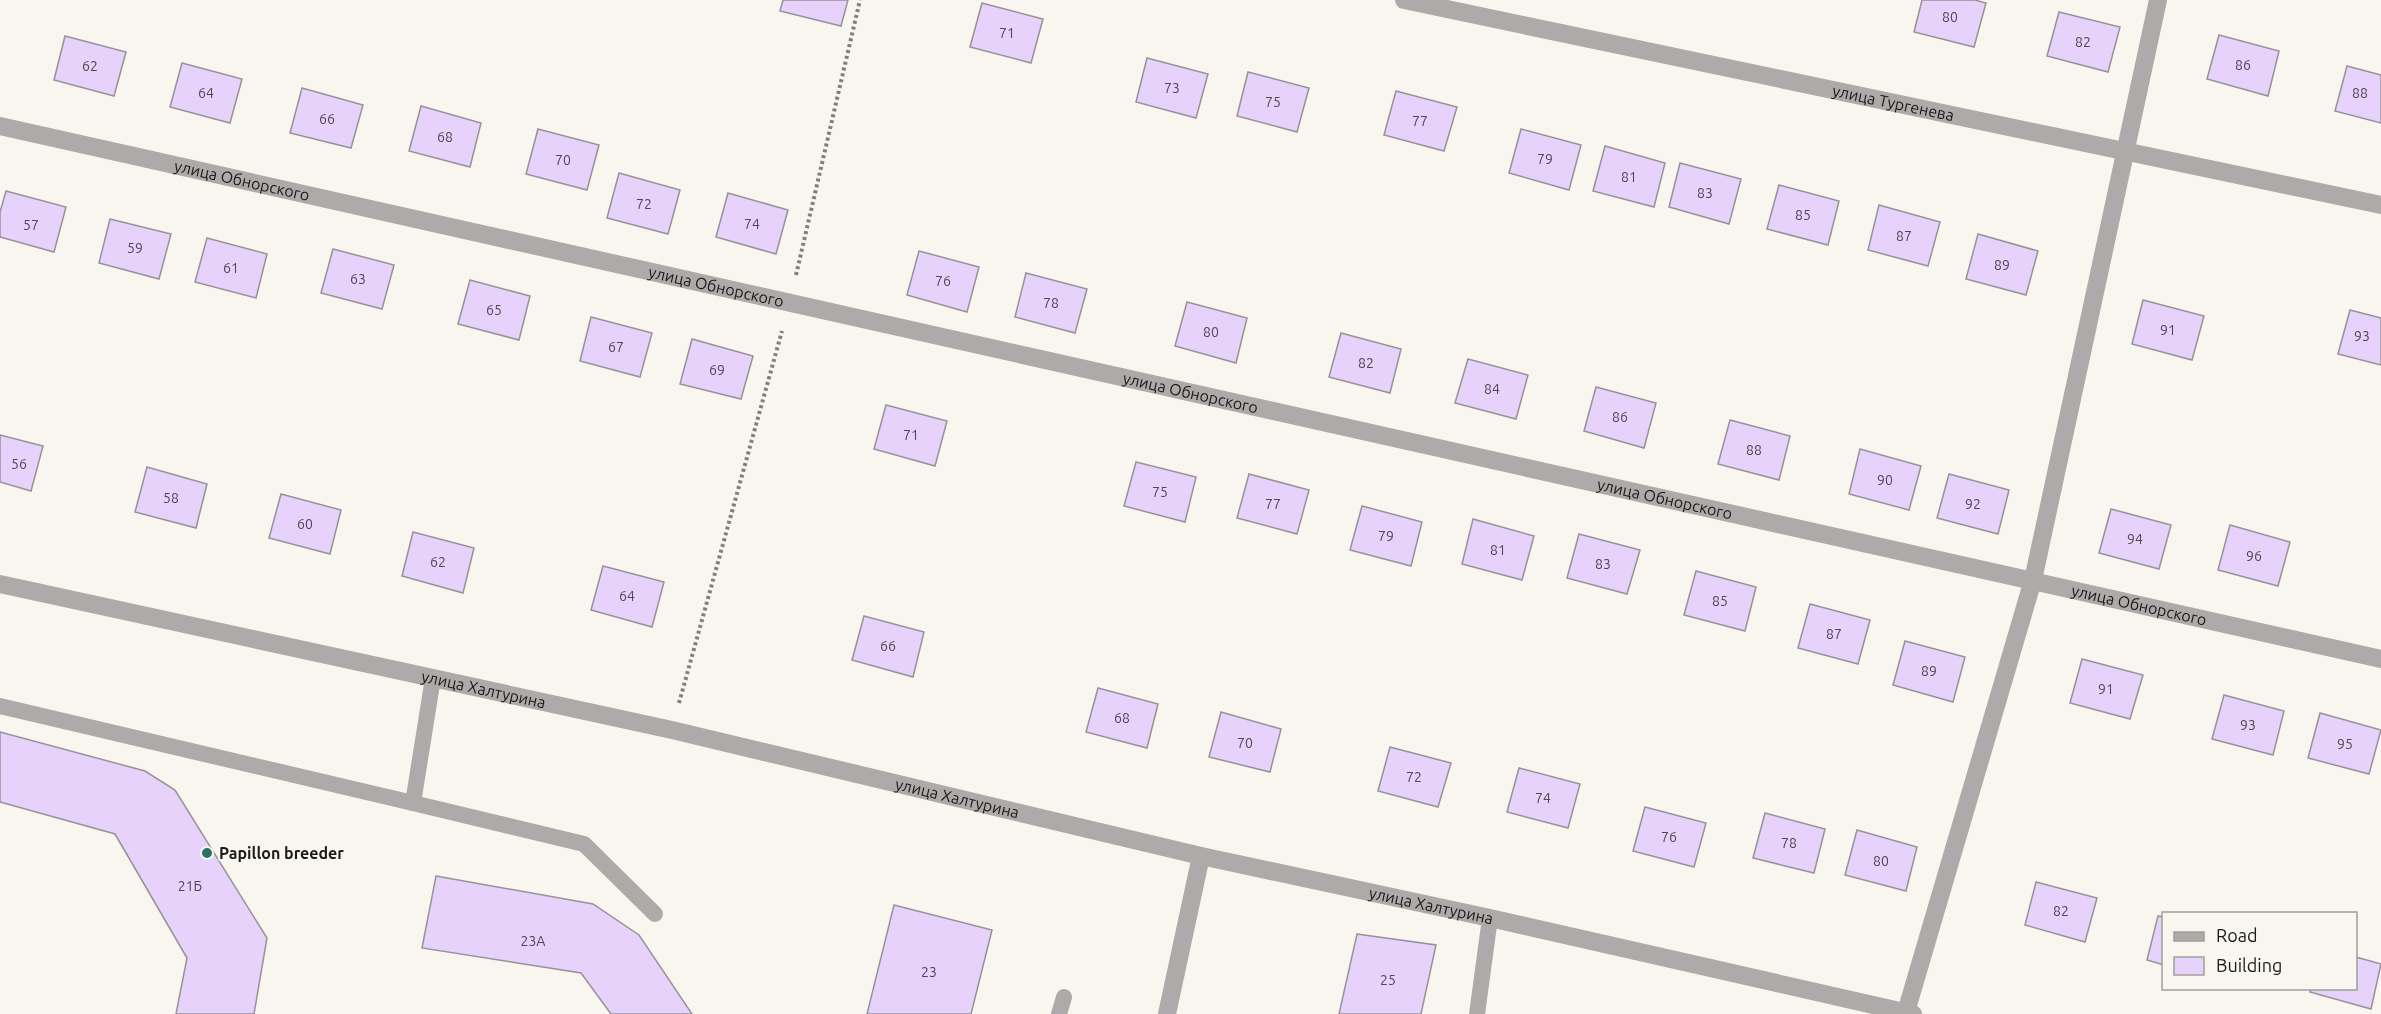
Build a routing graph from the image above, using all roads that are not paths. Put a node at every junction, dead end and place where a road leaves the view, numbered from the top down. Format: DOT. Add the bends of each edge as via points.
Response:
graph roads {
  1 [pos="1404,0"];
  2 [pos="2158,0"];
  3 [pos="0,126"];
  4 [pos="2126,151"];
  5 [pos="2381,205"];
  6 [pos="2033,580"];
  7 [pos="0,584"];
  8 [pos="2381,658"];
  9 [pos="433,678"];
  10 [pos="0,706"];
  11 [pos="413,803"];
  12 [pos="1201,856"];
  13 [pos="655,914"];
  14 [pos="1490,918"];
  15 [pos="1064,997"];
  16 [pos="1909,1013"];
  17 [pos="1059,1014"];
  18 [pos="1167,1014"];
  19 [pos="1477,1014"];
  1 -- 4 [label="street, улица Тургенева"];
  2 -- 4 [label="street"];
  3 -- 6 [label="street, улица Обнорского"];
  4 -- 5 [label="street, улица Тургенева"];
  4 -- 6 [label="street"];
  6 -- 8 [label="street, улица Обнорского"];
  6 -- 16 [label="street"];
  7 -- 9 [label="street, улица Халтурина"];
  9 -- 11 [label="lane"];
  9 -- 12 [label="street, улица Халтурина" via="672,729"];
  10 -- 11 [label="lane"];
  11 -- 13 [label="lane" via="584,844"];
  12 -- 14 [label="street, улица Халтурина"];
  12 -- 18 [label="street"];
  14 -- 16 [label="street, улица Халтурина"];
  14 -- 19 [label="lane"];
  15 -- 17 [label="lane"];
}
